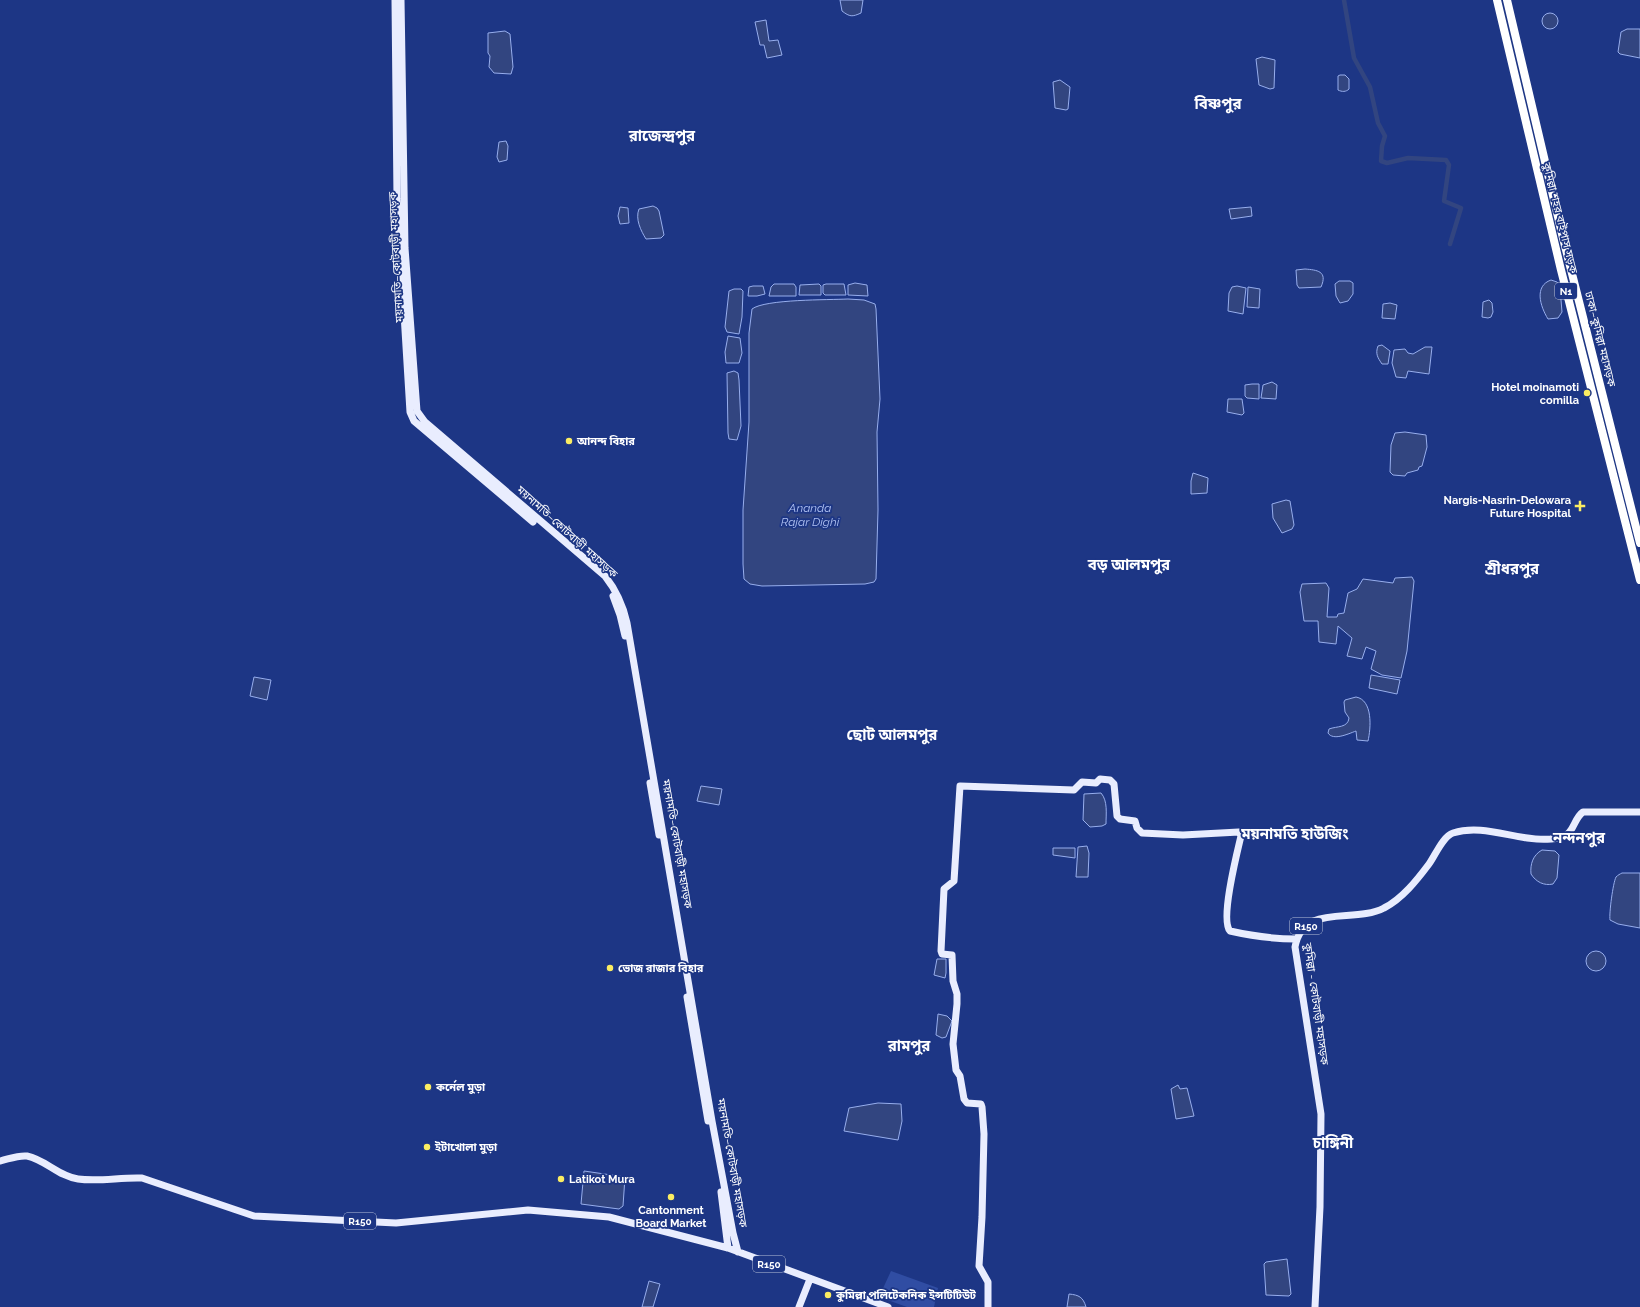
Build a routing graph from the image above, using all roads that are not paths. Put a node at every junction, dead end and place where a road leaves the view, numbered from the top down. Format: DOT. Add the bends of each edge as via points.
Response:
graph roads {
  1 [pos="395,0"];
  2 [pos="401,0"];
  3 [pos="1497,0"];
  4 [pos="1507,0"];
  5 [pos="399,75"];
  6 [pos="1640,543"];
  7 [pos="1640,580"];
  8 [pos="1640,812"];
  9 [pos="1296,939"];
  10 [pos="0,1161"];
  11 [pos="728,1248"];
  12 [pos="738,1252"];
  13 [pos="810,1279"];
  14 [pos="799,1307"];
  15 [pos="888,1307"];
  16 [pos="988,1307"];
  17 [pos="1315,1307"];
  1 -- 5 [label="main road, ময়নামতি–কোটবাড়ী মহাসড়ক"];
  2 -- 5 [label="main road, ময়নামতি–কোটবাড়ী মহাসড়ক"];
  3 -- 7 [label="highway, কুমিল্লা শহর বাইপাস সড়ক / N1" via="1561,270"];
  4 -- 6 [label="highway, ঢাকা–কুমিল্লা মহাসড়ক / N1"];
  5 -- 11 [label="main road, ময়নামতি–কোটবাড়ী মহাসড়ক" via="397,199 410,412 414,421 599,577 610,589 616,602 624,634 665,868"];
  5 -- 12 [label="main road, ময়নামতি–কোটবাড়ী মহাসড়ক" via="405,248 417,411 425,422 605,576 622,604 712,1121"];
  8 -- 9 [label="main road, কুমিল্লা - কোটবাড়ী মহাসড়ক / R150" via="1583,812 1570,832 1563,837 1543,840 1473,830 1451,834 1405,892 1389,905 1361,915 1314,920"];
  9 -- 16 [label="main road" via="1253,936 1228,929 1226,914 1241,836 1239,832 1183,835 1142,833 1135,821 1120,819 1117,816 1114,784 1110,780 1082,782 1074,790 960,786 954,881 944,892 941,951 942,954 952,955 953,981 957,994 953,1044 956,1070 960,1076 964,1099 967,1103 979,1104 982,1107 984,1134 979,1266 988,1282"];
  9 -- 17 [label="main road, কুমিল্লা - কোটবাড়ী মহাসড়ক / R150" via="1295,947 1321,1114"];
  10 -- 11 [label="main road, R150" via="27,1156 76,1179 142,1178 254,1216 396,1223 542,1210 609,1217"];
  11 -- 12 [label="main road, R150"];
  12 -- 13 [label="main road, R150"];
  13 -- 14 [label="main road"];
  13 -- 15 [label="main road, R150"];
}
